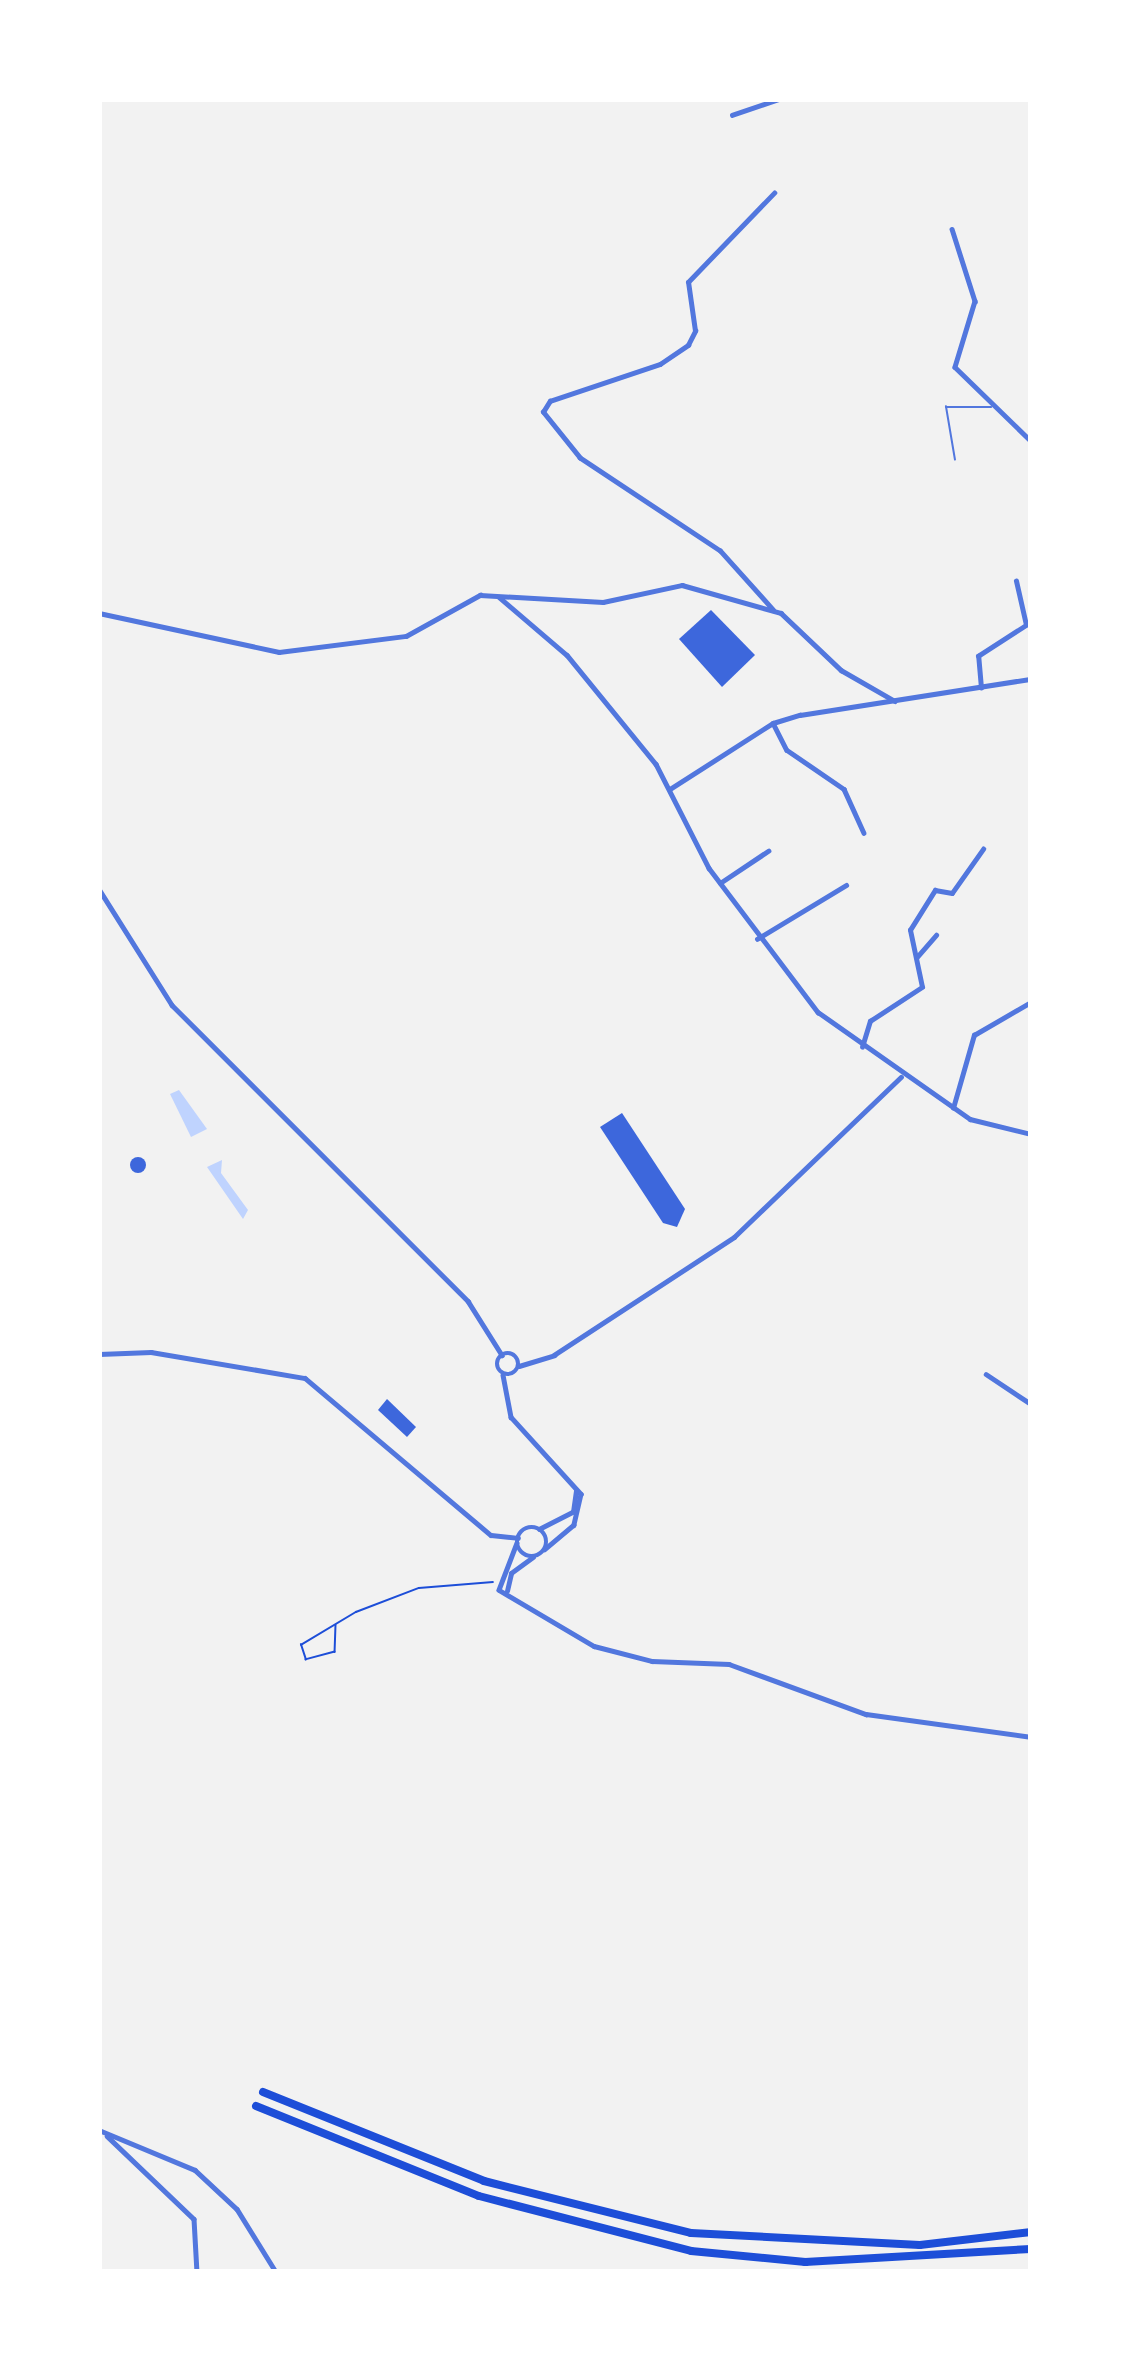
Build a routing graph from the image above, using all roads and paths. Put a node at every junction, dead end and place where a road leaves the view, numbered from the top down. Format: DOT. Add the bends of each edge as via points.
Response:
graph roads {
  1 [pos="779,99"];
  2 [pos="732,115"];
  3 [pos="773,193"];
  4 [pos="952,229"];
  5 [pos="994,407"];
  6 [pos="1031,441"];
  7 [pos="955,460"];
  8 [pos="1016,581"];
  9 [pos="498,596"];
  10 [pos="773,610"];
  11 [pos="99,614"];
  12 [pos="1031,679"];
  13 [pos="981,688"];
  14 [pos="895,701"];
  15 [pos="772,724"];
  16 [pos="668,790"];
  17 [pos="864,833"];
  18 [pos="982,849"];
  19 [pos="768,851"];
  20 [pos="720,883"];
  21 [pos="846,885"];
  22 [pos="99,889"];
  23 [pos="936,935"];
  24 [pos="758,939"];
  25 [pos="917,957"];
  26 [pos="1031,1002"];
  27 [pos="862,1047"];
  28 [pos="901,1077"];
  29 [pos="953,1108"];
  30 [pos="1031,1134"];
  31 [pos="99,1354"];
  32 [pos="502,1355"];
  33 [pos="519,1366"];
  34 [pos="986,1374"];
  35 [pos="503,1375"];
  36 [pos="1030,1402"];
  37 [pos="575,1486"];
  38 [pos="539,1529"];
  39 [pos="518,1540"];
  40 [pos="545,1549"];
  41 [pos="533,1557"];
  42 [pos="496,1582"];
  43 [pos="509,1596"];
  44 [pos="336,1625"];
  45 [pos="1031,1737"];
  46 [pos="263,2092"];
  47 [pos="256,2106"];
  48 [pos="101,2131"];
  49 [pos="1031,2232"];
  50 [pos="1031,2249"];
  51 [pos="197,2272"];
  52 [pos="276,2272"];
  1 -- 2 [label="street"];
  3 -- 10 [label="street" via="688,282 695,331 688,345 660,364 550,401 544,412 580,458 719,551"];
  4 -- 5 [label="street" via="975,302 955,367 987,390"];
  5 -- 6 [label="street"];
  5 -- 7 [label="lane" via="946,407"];
  8 -- 13 [label="street" via="1026,625 978,656"];
  9 -- 10 [label="street" via="604,602 682,584"];
  9 -- 11 [label="street" via="464,598 406,636 279,652"];
  9 -- 16 [label="street" via="512,616 567,655"];
  10 -- 14 [label="street" via="842,670"];
  12 -- 13 [label="street"];
  13 -- 14 [label="street"];
  14 -- 15 [label="street"];
  15 -- 16 [label="street"];
  15 -- 17 [label="street" via="787,750 844,789"];
  16 -- 20 [label="street"];
  18 -- 25 [label="street" via="952,893 935,890 910,930 906,940"];
  19 -- 20 [label="street"];
  20 -- 24 [label="street"];
  21 -- 24 [label="street"];
  22 -- 32 [label="street" via="172,1005 468,1301"];
  23 -- 25 [label="street"];
  24 -- 27 [label="street" via="818,1012"];
  25 -- 27 [label="street" via="922,987 870,1021"];
  26 -- 29 [label="street" via="974,1035"];
  27 -- 28 [label="street"];
  28 -- 29 [label="street"];
  28 -- 33 [label="street" via="718,1250 554,1355"];
  29 -- 30 [label="street" via="995,1131"];
  31 -- 39 [label="street" via="151,1352 305,1378 491,1535"];
  32 -- 33 [label="street" via="514,1355"];
  32 -- 35 [label="street" via="496,1365"];
  33 -- 35 [label="street"];
  34 -- 36 [label="street"];
  35 -- 37 [label="street" via="511,1417"];
  37 -- 38 [label="street" via="573,1512"];
  37 -- 40 [label="street" via="580,1515"];
  38 -- 39 [label="street"];
  38 -- 40 [label="street"];
  39 -- 41 [label="street"];
  39 -- 42 [label="street"];
  40 -- 41 [label="street"];
  41 -- 43 [label="street" via="504,1583"];
  42 -- 43 [label="street"];
  42 -- 44 [label="path" via="419,1588"];
  43 -- 45 [label="street" via="619,1655 730,1664 866,1714"];
  44 -- 44 [label="path" via="301,1645 306,1660 335,1652"];
  46 -- 49 [label="highway" via="484,2181 692,2233 920,2245"];
  47 -- 50 [label="highway" via="479,2196 691,2251 806,2262"];
  48 -- 51 [label="street" via="194,2219"];
  48 -- 52 [label="street" via="209,2181"];
}
